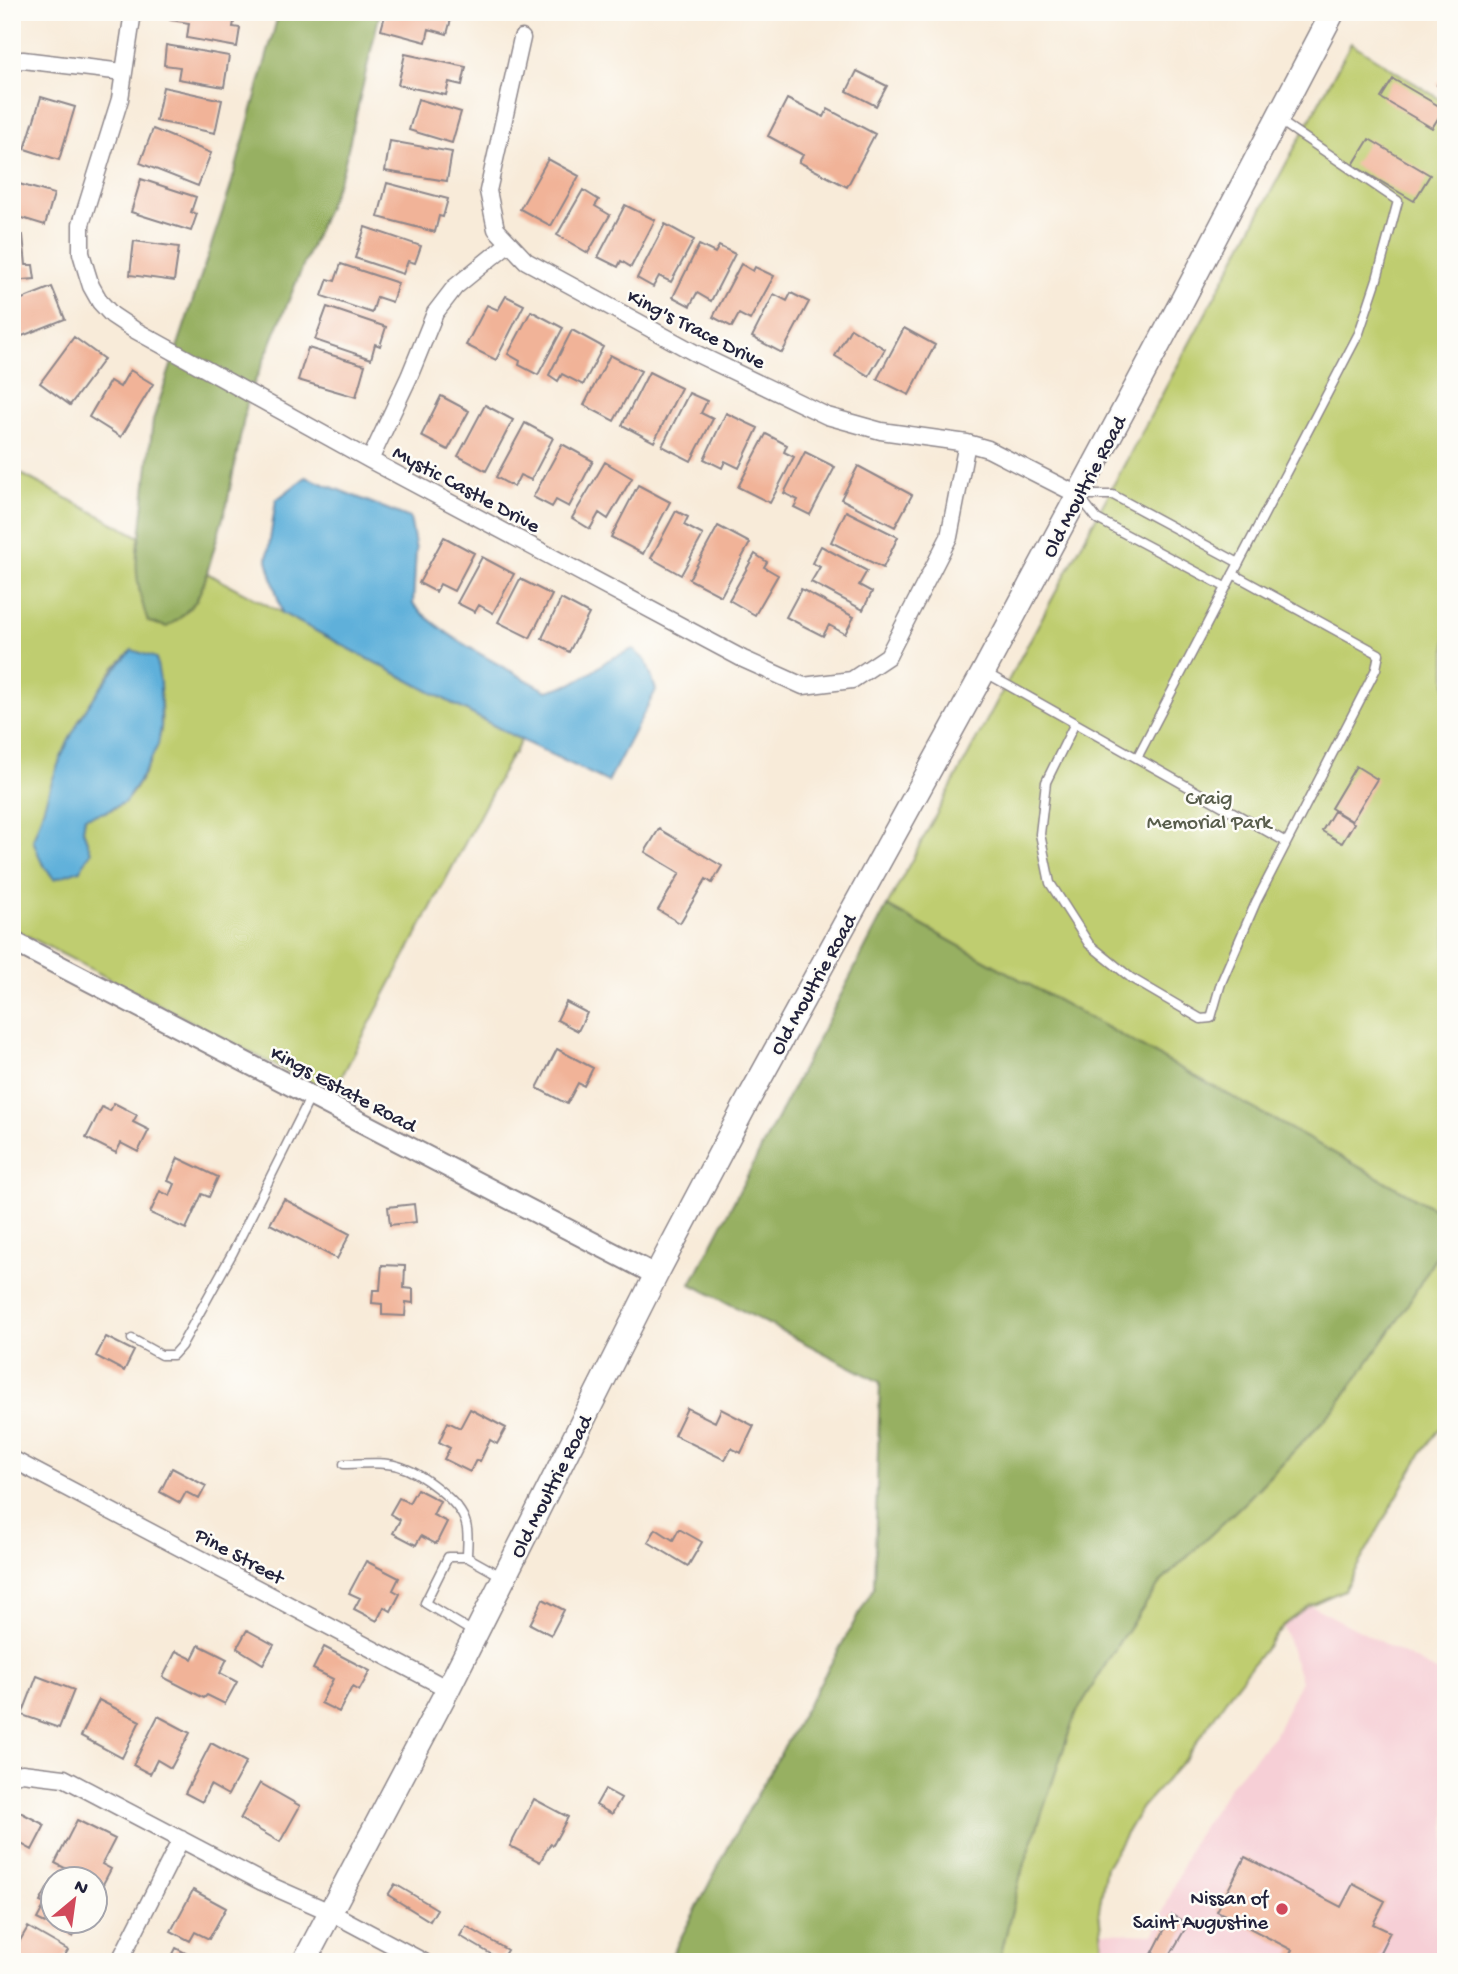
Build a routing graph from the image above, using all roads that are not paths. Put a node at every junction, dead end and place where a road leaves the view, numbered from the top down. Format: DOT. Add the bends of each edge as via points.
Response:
graph roads {
  1 [pos="133,12"];
  2 [pos="1333,12"];
  3 [pos="523,38"];
  4 [pos="12,61"];
  5 [pos="123,72"];
  6 [pos="1277,119"];
  7 [pos="509,243"];
  8 [pos="967,443"];
  9 [pos="370,460"];
  10 [pos="1078,495"];
  11 [pos="1239,563"];
  12 [pos="1233,573"];
  13 [pos="1225,587"];
  14 [pos="984,671"];
  15 [pos="1075,723"];
  16 [pos="1137,758"];
  17 [pos="1286,842"];
  18 [pos="12,941"];
  19 [pos="311,1096"];
  20 [pos="656,1275"];
  21 [pos="132,1339"];
  22 [pos="12,1459"];
  23 [pos="344,1464"];
  24 [pos="467,1557"];
  25 [pos="504,1578"];
  26 [pos="475,1634"];
  27 [pos="448,1689"];
  28 [pos="12,1776"];
  29 [pos="181,1839"];
  30 [pos="330,1912"];
  31 [pos="119,1962"];
  32 [pos="304,1962"];
  33 [pos="424,1962"];
  1 -- 5 [label="street, Mystic Castle Drive"];
  2 -- 6 [label="main road, Old Moultrie Road"];
  3 -- 7 [label="street, King's Trace Drive" via="488,191 496,229"];
  4 -- 5 [label="street"];
  5 -- 9 [label="street, Mystic Castle Drive" via="120,99 82,224 82,253 100,302 132,329"];
  6 -- 10 [label="main road, Old Moultrie Road"];
  6 -- 11 [label="lane" via="1398,201 1359,333"];
  7 -- 8 [label="street, King's Trace Drive" via="526,261 695,352 827,416 881,431"];
  7 -- 9 [label="street" via="455,287 435,313"];
  8 -- 9 [label="street, Mystic Castle Drive" via="949,537 888,656 852,680 803,686 743,659"];
  8 -- 10 [label="street, King's Trace Drive" via="999,454"];
  10 -- 11 [label="lane" via="1113,495"];
  10 -- 13 [label="lane" via="1097,519"];
  10 -- 14 [label="main road, Old Moultrie Road"];
  11 -- 12 [label="lane"];
  12 -- 13 [label="lane"];
  12 -- 17 [label="lane" via="1379,654 1376,669"];
  13 -- 16 [label="lane"];
  14 -- 15 [label="lane"];
  14 -- 20 [label="main road, Old Moultrie Road"];
  15 -- 16 [label="lane"];
  15 -- 17 [label="lane" via="1046,782 1040,834 1050,883 1089,944 1131,978 1201,1018 1211,1018 1221,983"];
  16 -- 17 [label="lane"];
  18 -- 19 [label="street, Kings Estate Road"];
  19 -- 20 [label="street, Kings Estate Road"];
  19 -- 21 [label="lane" via="181,1346 173,1355 161,1355"];
  20 -- 25 [label="main road, Old Moultrie Road"];
  22 -- 27 [label="street, Pine Street"];
  23 -- 24 [label="lane" via="400,1466 441,1491 460,1508 467,1525"];
  24 -- 25 [label="lane"];
  24 -- 26 [label="lane" via="449,1557 425,1602"];
  25 -- 26 [label="main road, Old Moultrie Road"];
  26 -- 27 [label="main road, Old Moultrie Road"];
  27 -- 30 [label="main road, Old Moultrie Road"];
  28 -- 29 [label="street" via="64,1778"];
  29 -- 30 [label="street"];
  29 -- 31 [label="street"];
  30 -- 32 [label="main road, Old Moultrie Road"];
  30 -- 33 [label="street"];
}
